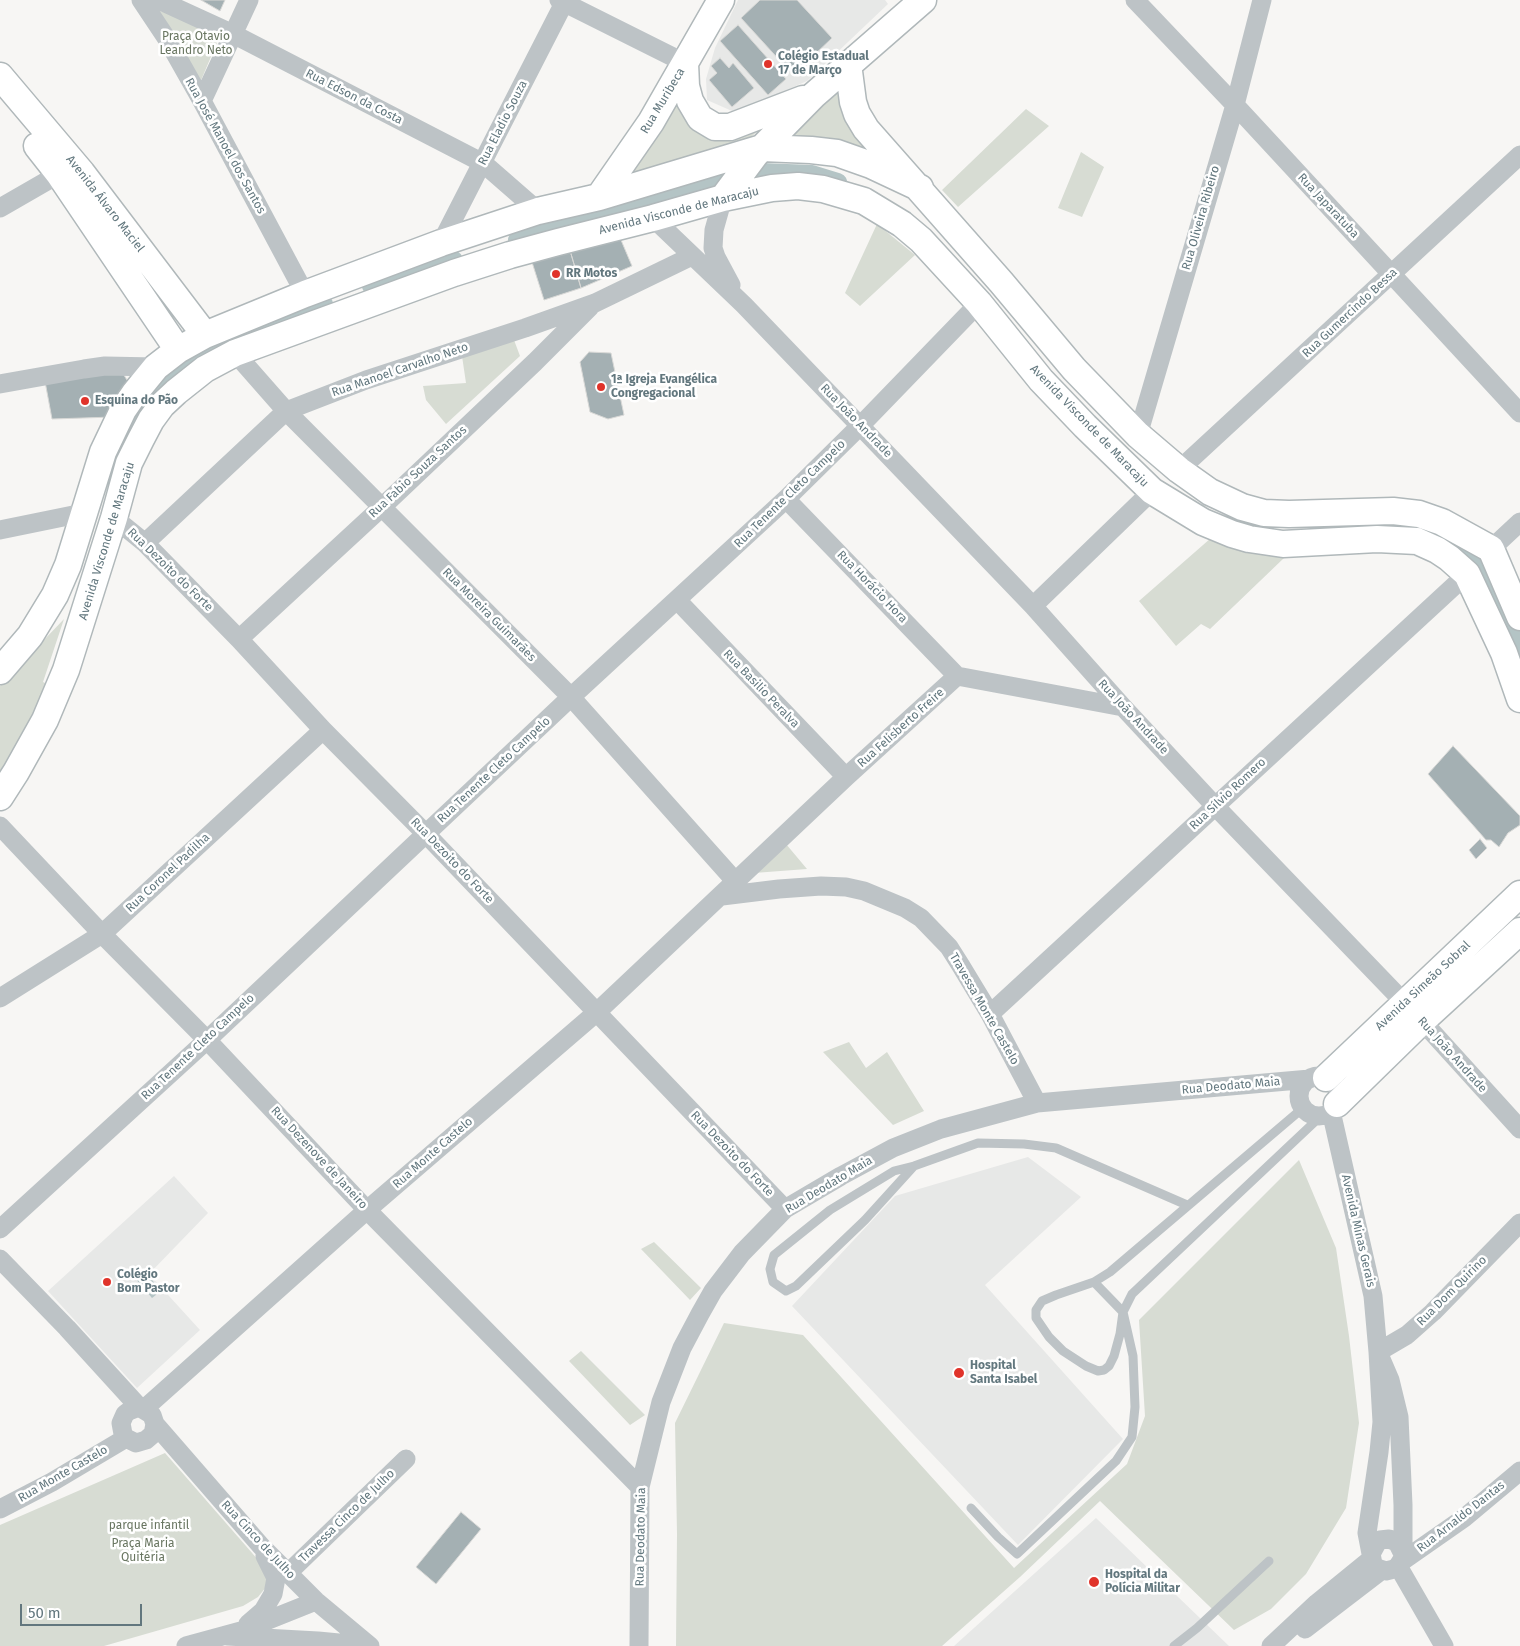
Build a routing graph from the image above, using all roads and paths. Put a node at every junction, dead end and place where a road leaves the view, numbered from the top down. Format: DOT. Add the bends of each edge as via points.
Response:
graph roads {
  1 [pos="141,0"];
  2 [pos="160,0"];
  3 [pos="250,0"];
  4 [pos="720,0"];
  5 [pos="923,0"];
  6 [pos="1135,0"];
  7 [pos="1262,0"];
  8 [pos="561,1"];
  9 [pos="233,34"];
  10 [pos="685,63"];
  11 [pos="848,64"];
  12 [pos="0,76"];
  13 [pos="814,95"];
  14 [pos="0,101"];
  15 [pos="202,101"];
  16 [pos="1234,104"];
  17 [pos="759,151"];
  18 [pos="1520,155"];
  19 [pos="483,163"];
  20 [pos="59,174"];
  21 [pos="920,188"];
  22 [pos="728,192"];
  23 [pos="599,197"];
  24 [pos="0,208"];
  25 [pos="538,211"];
  26 [pos="653,218"];
  27 [pos="441,243"];
  28 [pos="692,256"];
  29 [pos="1392,275"];
  30 [pos="340,282"];
  31 [pos="305,294"];
  32 [pos="594,303"];
  33 [pos="979,303"];
  34 [pos="744,305"];
  35 [pos="347,312"];
  36 [pos="525,328"];
  37 [pos="205,335"];
  38 [pos="178,350"];
  39 [pos="235,353"];
  40 [pos="535,362"];
  41 [pos="156,367"];
  42 [pos="0,384"];
  43 [pos="286,411"];
  44 [pos="1520,413"];
  45 [pos="860,426"];
  46 [pos="1138,435"];
  47 [pos="1179,470"];
  48 [pos="1152,491"];
  49 [pos="786,498"];
  50 [pos="382,507"];
  51 [pos="83,513"];
  52 [pos="114,518"];
  53 [pos="1520,522"];
  54 [pos="0,530"];
  55 [pos="145,543"];
  56 [pos="1491,550"];
  57 [pos="1468,574"];
  58 [pos="677,600"];
  59 [pos="1033,606"];
  60 [pos="1520,617"];
  61 [pos="239,639"];
  62 [pos="0,671"];
  63 [pos="957,676"];
  64 [pos="571,697"];
  65 [pos="1520,699"];
  66 [pos="1123,707"];
  67 [pos="323,730"];
  68 [pos="846,778"];
  69 [pos="0,798"];
  70 [pos="1215,806"];
  71 [pos="0,826"];
  72 [pos="426,834"];
  73 [pos="736,882"];
  74 [pos="1520,894"];
  75 [pos="722,896"];
  76 [pos="1520,931"];
  77 [pos="102,934"];
  78 [pos="0,998"];
  79 [pos="597,1012"];
  80 [pos="1413,1012"];
  81 [pos="990,1014"];
  82 [pos="207,1040"];
  83 [pos="1318,1078"];
  84 [pos="1037,1103"];
  85 [pos="1302,1108"];
  86 [pos="1330,1110"];
  87 [pos="1520,1130"];
  88 [pos="914,1166"];
  89 [pos="1188,1205"];
  90 [pos="367,1210"];
  91 [pos="785,1210"];
  92 [pos="1520,1223"];
  93 [pos="0,1229"];
  94 [pos="0,1259"];
  95 [pos="1094,1282"];
  96 [pos="1123,1312"];
  97 [pos="1378,1352"];
  98 [pos="141,1408"];
  99 [pos="155,1424"];
  100 [pos="126,1438"];
  101 [pos="406,1458"];
  102 [pos="1520,1471"];
  103 [pos="640,1487"];
  104 [pos="971,1508"];
  105 [pos="0,1509"];
  106 [pos="261,1546"];
  107 [pos="1269,1561"];
  108 [pos="1388,1561"];
  109 [pos="288,1573"];
  110 [pos="316,1601"];
  111 [pos="234,1634"];
  112 [pos="186,1646"];
  113 [pos="370,1646"];
  114 [pos="639,1646"];
  115 [pos="1174,1646"];
  116 [pos="1271,1646"];
  117 [pos="1278,1646"];
  118 [pos="1444,1646"];
  1 -- 15 [label="street, Rua José Manoel dos Santos"];
  2 -- 9 [label="street, Rua Edson da Costa"];
  3 -- 9 [label="street"];
  4 -- 10 [label="main road, Rua Muribeca"];
  5 -- 11 [label="main road"];
  6 -- 16 [label="street, Rua Japaratuba"];
  7 -- 16 [label="street, Rua Oliveira Ribeiro"];
  8 -- 10 [label="street"];
  8 -- 19 [label="street, Rua Eladio Souza"];
  9 -- 15 [label="street"];
  9 -- 19 [label="street, Rua Edson da Costa"];
  10 -- 13 [label="main road" via="687,94 693,108 700,118 715,126 741,124"];
  10 -- 23 [label="main road, Rua Muribeca" via="642,137"];
  11 -- 13 [label="main road"];
  11 -- 21 [label="main road" via="853,102 861,123"];
  12 -- 37 [label="main road, Avenida Álvaro Maciel" via="82,173"];
  13 -- 17 [label="main road"];
  14 -- 20 [label="main road, Avenida Álvaro Maciel"];
  15 -- 31 [label="street, Rua José Manoel dos Santos"];
  16 -- 29 [label="street, Rua Japaratuba"];
  16 -- 46 [label="street, Rua Oliveira Ribeiro"];
  17 -- 21 [label="main road" via="837,153"];
  17 -- 22 [label="main road"];
  17 -- 23 [label="main road"];
  18 -- 29 [label="street, Rua Gumercindo Bessa"];
  19 -- 25 [label="street, Rua Edson da Costa"];
  19 -- 27 [label="street, Rua Eladio Souza"];
  20 -- 24 [label="street"];
  20 -- 38 [label="main road, Avenida Álvaro Maciel"];
  21 -- 46 [label="main road" via="1074,369"];
  22 -- 26 [label="main road, Avenida Visconde de Maracaju"];
  22 -- 33 [label="main road, Avenida Visconde de Maracaju" via="798,186 823,189 864,202 902,224 921,240"];
  22 -- 34 [label="street, Rua João Andrade" via="714,230 713,248"];
  23 -- 25 [label="main road"];
  25 -- 27 [label="main road"];
  26 -- 28 [label="street, Rua João Andrade"];
  26 -- 35 [label="main road, Avenida Visconde de Maracaju" via="510,255"];
  27 -- 30 [label="main road"];
  28 -- 32 [label="street, Rua Manoel Carvalho Neto"];
  28 -- 34 [label="street, Rua João Andrade"];
  29 -- 44 [label="street, Rua Japaratuba"];
  29 -- 47 [label="street, Rua Gumercindo Bessa"];
  30 -- 31 [label="main road"];
  30 -- 35 [label="main road"];
  31 -- 37 [label="main road"];
  32 -- 36 [label="street, Rua Manoel Carvalho Neto"];
  32 -- 40 [label="street, Rua Fabio Souza Santos"];
  33 -- 45 [label="street, Rua Tenente Cleto Campelo"];
  33 -- 48 [label="main road, Avenida Visconde de Maracaju" via="1040,380"];
  34 -- 45 [label="street, Rua João Andrade"];
  35 -- 39 [label="main road, Avenida Visconde de Maracaju"];
  36 -- 40 [label="street"];
  36 -- 43 [label="street, Rua Manoel Carvalho Neto" via="366,380"];
  37 -- 38 [label="main road"];
  38 -- 41 [label="main road"];
  39 -- 43 [label="street, Rua Moreira Guimarães"];
  39 -- 52 [label="main road, Avenida Visconde de Maracaju" via="205,369 176,392 150,420 129,463"];
  40 -- 50 [label="street, Rua Fabio Souza Santos"];
  41 -- 42 [label="street" via="84,368"];
  41 -- 51 [label="main road" via="134,394 112,430"];
  43 -- 50 [label="street, Rua Moreira Guimarães"];
  43 -- 55 [label="street, Rua Manoel Carvalho Neto"];
  45 -- 49 [label="street, Rua Tenente Cleto Campelo"];
  45 -- 59 [label="street, Rua João Andrade"];
  46 -- 47 [label="main road"];
  47 -- 56 [label="main road" via="1210,492 1242,507 1289,514 1393,511 1419,514 1442,522"];
  48 -- 57 [label="main road, Avenida Visconde de Maracaju" via="1203,522 1249,539 1283,544 1377,539 1417,542 1437,550"];
  48 -- 59 [label="street"];
  49 -- 58 [label="street, Rua Tenente Cleto Campelo"];
  49 -- 63 [label="street, Rua Horácio Hora"];
  50 -- 61 [label="street, Rua Fabio Souza Santos"];
  50 -- 64 [label="street, Rua Moreira Guimarães"];
  51 -- 54 [label="street"];
  51 -- 62 [label="main road" via="56,594 30,636"];
  52 -- 55 [label="street, Rua Dezoito do Forte"];
  52 -- 69 [label="main road, Avenida Visconde de Maracaju" via="66,670 45,720"];
  53 -- 56 [label="street"];
  55 -- 61 [label="street, Rua Dezoito do Forte"];
  56 -- 60 [label="main road"];
  57 -- 65 [label="main road, Avenida Visconde de Maracaju" via="1504,653"];
  57 -- 70 [label="street, Rua Sílvio Romero"];
  58 -- 64 [label="street, Rua Tenente Cleto Campelo"];
  58 -- 68 [label="street, Rua Basilio Peralva"];
  59 -- 66 [label="street, Rua João Andrade"];
  61 -- 67 [label="street, Rua Dezoito do Forte"];
  63 -- 66 [label="street"];
  63 -- 68 [label="street, Rua Felisberto Freire"];
  64 -- 72 [label="street, Rua Tenente Cleto Campelo"];
  64 -- 73 [label="street, Rua Moreira Guimarães"];
  66 -- 70 [label="street, Rua João Andrade"];
  67 -- 72 [label="street, Rua Dezoito do Forte"];
  67 -- 77 [label="street, Rua Coronel Padilha"];
  68 -- 73 [label="street, Rua Felisberto Freire"];
  70 -- 80 [label="street, Rua João Andrade"];
  70 -- 81 [label="street, Rua Sílvio Romero"];
  71 -- 77 [label="street, Rua Dezenove de Janeiro"];
  72 -- 79 [label="street, Rua Dezoito do Forte"];
  72 -- 82 [label="street, Rua Tenente Cleto Campelo"];
  73 -- 75 [label="street, Rua Felisberto Freire"];
  74 -- 80 [label="main road, Avenida Simeão Sobral"];
  75 -- 79 [label="street, Rua Monte Castelo"];
  75 -- 81 [label="street, Travessa Monte Castelo" via="779,888 846,887 905,908 921,918 949,947"];
  76 -- 80 [label="main road, Avenida Simeão Sobral"];
  77 -- 78 [label="street, Rua Coronel Padilha"];
  77 -- 82 [label="street, Rua Dezenove de Janeiro"];
  79 -- 90 [label="street, Rua Monte Castelo"];
  79 -- 91 [label="street, Rua Dezoito do Forte"];
  80 -- 83 [label="main road, Avenida Simeão Sobral"];
  80 -- 86 [label="main road, Avenida Simeão Sobral"];
  80 -- 87 [label="street, Rua João Andrade"];
  81 -- 84 [label="street, Travessa Monte Castelo"];
  82 -- 90 [label="street, Rua Dezenove de Janeiro"];
  82 -- 93 [label="street, Rua Tenente Cleto Campelo"];
  83 -- 84 [label="street, Rua Deodato Maia"];
  83 -- 85 [label="street" via="1305,1082 1300,1092"];
  83 -- 86 [label="street" via="1335,1086 1338,1098"];
  84 -- 91 [label="street, Rua Deodato Maia" via="941,1129 893,1148"];
  85 -- 86 [label="street" via="1311,1114"];
  85 -- 89 [label="lane"];
  86 -- 96 [label="lane" via="1140,1285"];
  86 -- 97 [label="street, Avenida Minas Gerais" via="1373,1296"];
  88 -- 88 [label="lane" via="894,1171 830,1210 774,1255 770,1269 773,1282 786,1292 796,1286 853,1232"];
  88 -- 89 [label="lane" via="978,1143 1056,1148"];
  89 -- 95 [label="lane" via="1136,1251"];
  90 -- 98 [label="street, Rua Monte Castelo"];
  90 -- 103 [label="street, Rua Dezenove de Janeiro"];
  91 -- 103 [label="street, Rua Deodato Maia" via="742,1253 714,1291 682,1348 661,1402"];
  92 -- 97 [label="street, Rua Dom Quirino" via="1426,1318 1407,1335"];
  94 -- 98 [label="street"];
  95 -- 96 [label="lane"];
  95 -- 96 [label="lane" via="1040,1304 1035,1314 1048,1337 1086,1366 1102,1371 1109,1366 1117,1346"];
  96 -- 104 [label="lane" via="1134,1356 1135,1407 1132,1437 1116,1461 1017,1554"];
  97 -- 108 [label="street, Avenida Minas Gerais" via="1390,1380 1399,1417 1403,1505"];
  97 -- 108 [label="street, Avenida Minas Gerais" via="1382,1422 1367,1533"];
  98 -- 99 [label="street" via="152,1415"];
  98 -- 100 [label="street" via="129,1410 122,1418 121,1429"];
  99 -- 100 [label="street" via="153,1434 146,1440 136,1442"];
  99 -- 106 [label="street, Rua Cinco de Julho"];
  100 -- 105 [label="street, Rua Monte Castelo"];
  101 -- 109 [label="street, Travessa Cinco de Julho"];
  102 -- 108 [label="street, Rua Arnaldo Dantas" via="1464,1518"];
  103 -- 114 [label="street, Rua Deodato Maia"];
  106 -- 109 [label="street, Rua Cinco de Julho"];
  106 -- 111 [label="street" via="276,1578 273,1594 263,1610"];
  107 -- 115 [label="lane"];
  108 -- 116 [label="street" via="1317,1603"];
  108 -- 117 [label="street" via="1314,1622"];
  108 -- 118 [label="street"];
  109 -- 110 [label="street, Rua Cinco de Julho"];
  110 -- 111 [label="street"];
  110 -- 113 [label="street, Rua Cinco de Julho"];
  111 -- 112 [label="street"];
  111 -- 113 [label="street"];
}
